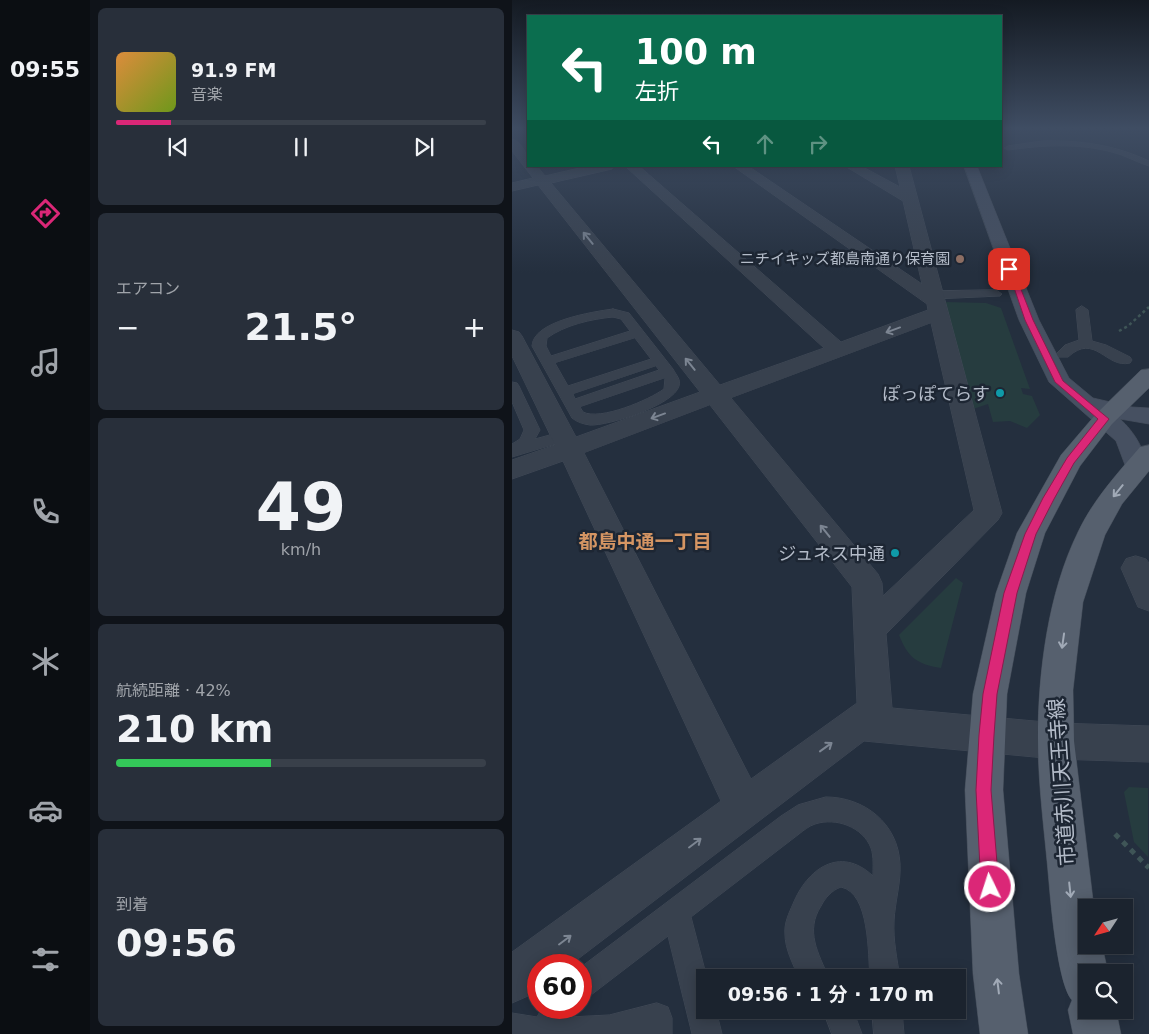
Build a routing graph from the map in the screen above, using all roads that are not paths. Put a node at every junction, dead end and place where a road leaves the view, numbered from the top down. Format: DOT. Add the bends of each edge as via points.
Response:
graph roads {
  1 [pos="526,176"];
  2 [pos="539,176"];
  3 [pos="643,176"];
  4 [pos="754,176"];
  5 [pos="870,176"];
  6 [pos="905,176"];
  7 [pos="974,176"];
  8 [pos="512,187"];
  9 [pos="911,199"];
  10 [pos="996,294"];
  11 [pos="936,303"];
  12 [pos="1082,310"];
  13 [pos="634,328"];
  14 [pos="512,336"];
  15 [pos="1085,337"];
  16 [pos="585,349"];
  17 [pos="838,350"];
  18 [pos="1063,354"];
  19 [pos="544,356"];
  20 [pos="613,361"];
  21 [pos="593,362"];
  22 [pos="663,366"];
  23 [pos="1137,368"];
  24 [pos="621,373"];
  25 [pos="512,386"];
  26 [pos="565,392"];
  27 [pos="715,395"];
  28 [pos="572,405"];
  29 [pos="1098,410"];
  30 [pos="1148,416"];
  31 [pos="594,420"];
  32 [pos="566,440"];
  33 [pos="1143,460"];
  34 [pos="512,470"];
  35 [pos="1136,568"];
  36 [pos="1148,598"];
  37 [pos="870,629"];
  38 [pos="867,717"];
  39 [pos="986,735"];
  40 [pos="1056,741"];
  41 [pos="1148,744"];
  42 [pos="744,806"];
  43 [pos="676,912"];
  44 [pos="880,922"];
  45 [pos="1083,964"];
  46 [pos="810,969"];
  47 [pos="883,969"];
  48 [pos="592,977"];
  49 [pos="512,980"];
  50 [pos="553,1019"];
  51 [pos="841,1019"];
  52 [pos="888,1019"];
  53 [pos="1094,1019"];
  54 [pos="512,1028"];
  55 [pos="606,1032"];
  56 [pos="544,1034"];
  57 [pos="657,1034"];
  58 [pos="707,1034"];
  59 [pos="847,1034"];
  60 [pos="889,1034"];
  61 [pos="1004,1034"];
  62 [pos="1097,1034"];
  1 -- 8 [label="street"];
  27 -- 2 [label="street, one-way"];
  3 -- 17 [label="street"];
  4 -- 11 [label="street"];
  5 -- 9 [label="street"];
  6 -- 9 [label="street"];
  7 -- 29 [label="street" via="1046,357 1060,382"];
  9 -- 11 [label="street"];
  10 -- 11 [label="lane"];
  11 -- 17 [label="street, one-way"];
  11 -- 37 [label="street" via="988,513"];
  12 -- 15 [label="lane"];
  13 -- 16 [label="lane"];
  13 -- 19 [label="lane" via="625,316 613,313 563,325 541,336 539,346"];
  13 -- 22 [label="lane"];
  14 -- 32 [label="street"];
  15 -- 18 [label="lane"];
  15 -- 23 [label="lane"];
  16 -- 19 [label="lane"];
  16 -- 21 [label="lane"];
  17 -- 27 [label="street"];
  19 -- 26 [label="lane"];
  20 -- 24 [label="lane"];
  22 -- 24 [label="lane"];
  22 -- 28 [label="lane"];
  22 -- 31 [label="lane" via="673,382 664,396"];
  23 -- 29 [label="main road"];
  24 -- 26 [label="lane"];
  25 -- 32 [label="lane" via="532,430 526,442 512,452"];
  26 -- 28 [label="lane"];
  27 -- 32 [label="street, one-way"];
  37 -- 27 [label="street, one-way" via="866,583"];
  28 -- 31 [label="lane" via="577,415"];
  29 -- 30 [label="street"];
  29 -- 33 [label="street" via="1126,437 1135,456"];
  29 -- 39 [label="main road" via="1031,534 1020,562 990,694"];
  31 -- 32 [label="lane"];
  32 -- 34 [label="street"];
  32 -- 42 [label="street"];
  33 -- 40 [label="main road, 市道赤川天王寺線, one-way" via="1113,497 1091,534 1071,593 1056,690"];
  35 -- 36 [label="street"];
  37 -- 38 [label="street"];
  38 -- 39 [label="street"];
  42 -- 38 [label="street, one-way"];
  39 -- 40 [label="street"];
  61 -- 39 [label="main road, one-way" via="996,974 984,790"];
  40 -- 41 [label="street"];
  40 -- 45 [label="main road, 市道赤川天王寺線, one-way" via="1073,913"];
  49 -- 42 [label="street, one-way"];
  43 -- 44 [label="lane" via="798,820 815,811 844,810 868,823 883,844 887,860"];
  43 -- 48 [label="lane"];
  43 -- 58 [label="lane"];
  44 -- 46 [label="lane" via="862,884 848,875 830,876 816,888 804,908 798,928 803,956"];
  44 -- 47 [label="lane"];
  50 -- 56 [label="lane"];
  51 -- 59 [label="lane"];
  52 -- 60 [label="lane"];
  53 -- 62 [label="main road"];
  54 -- 56 [label="lane"];
  55 -- 56 [label="lane"];
  55 -- 57 [label="lane" via="656,1018"];
}
